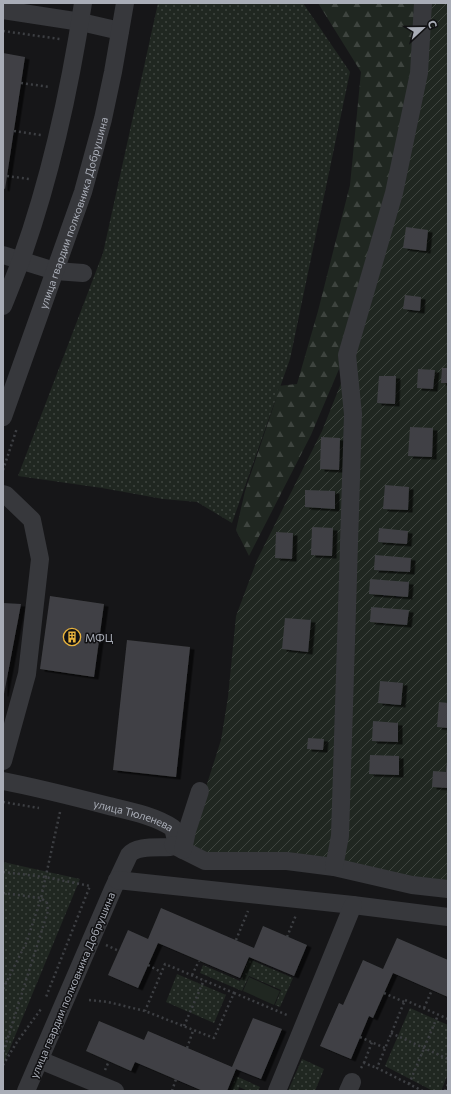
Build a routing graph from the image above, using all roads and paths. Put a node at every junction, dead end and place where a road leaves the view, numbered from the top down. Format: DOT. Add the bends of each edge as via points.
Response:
graph roads {
  1 [pos="83,3"];
  2 [pos="125,3"];
  3 [pos="423,3"];
  4 [pos="3,10"];
  5 [pos="81,22"];
  6 [pos="3,31"];
  7 [pos="120,31"];
  8 [pos="62,40"];
  9 [pos="21,83"];
  10 [pos="55,88"];
  11 [pos="14,131"];
  12 [pos="42,135"];
  13 [pos="7,176"];
  14 [pos="29,179"];
  15 [pos="3,255"];
  16 [pos="21,261"];
  17 [pos="55,271"];
  18 [pos="83,273"];
  19 [pos="3,306"];
  20 [pos="3,417"];
  21 [pos="3,494"];
  22 [pos="3,762"];
  23 [pos="3,781"];
  24 [pos="200,791"];
  25 [pos="3,802"];
  26 [pos="46,809"];
  27 [pos="53,810"];
  28 [pos="178,847"];
  29 [pos="334,867"];
  30 [pos="3,872"];
  31 [pos="45,877"];
  32 [pos="117,880"];
  33 [pos="448,889"];
  34 [pos="3,893"];
  35 [pos="41,898"];
  36 [pos="352,905"];
  37 [pos="249,908"];
  38 [pos="299,908"];
  39 [pos="448,917"];
  40 [pos="287,937"];
  41 [pos="236,940"];
  42 [pos="199,961"];
  43 [pos="148,965"];
  44 [pos="161,972"];
  45 [pos="192,975"];
  46 [pos="204,980"];
  47 [pos="3,989"];
  48 [pos="432,990"];
  49 [pos="234,993"];
  50 [pos="384,993"];
  51 [pos="249,994"];
  52 [pos="247,998"];
  53 [pos="89,1000"];
  54 [pos="404,1002"];
  55 [pos="424,1008"];
  56 [pos="146,1010"];
  57 [pos="287,1015"];
  58 [pos="438,1015"];
  59 [pos="448,1019"];
  60 [pos="184,1026"];
  61 [pos="193,1031"];
  62 [pos="391,1033"];
  63 [pos="360,1037"];
  64 [pos="372,1042"];
  65 [pos="187,1048"];
  66 [pos="385,1048"];
  67 [pos="425,1048"];
  68 [pos="3,1053"];
  69 [pos="448,1059"];
  70 [pos="40,1060"];
  71 [pos="364,1063"];
  72 [pos="3,1065"];
  73 [pos="176,1079"];
  74 [pos="410,1084"];
  75 [pos="448,1084"];
  76 [pos="26,1091"];
  77 [pos="115,1091"];
  78 [pos="172,1091"];
  79 [pos="277,1091"];
  80 [pos="423,1091"];
  81 [pos="445,1091"];
  1 -- 5 [label="street"];
  2 -- 7 [label="street, улица гвардии полковника Добрушина"];
  3 -- 29 [label="street" via="419,73 394,193 347,355 354,414 340,836"];
  4 -- 5 [label="street"];
  5 -- 7 [label="street"];
  5 -- 16 [label="street" via="58,132"];
  6 -- 8 [label="path"];
  7 -- 17 [label="street, улица гвардии полковника Добрушина" via="103,119 83,192"];
  9 -- 10 [label="path"];
  11 -- 12 [label="path"];
  13 -- 14 [label="path"];
  15 -- 16 [label="street"];
  16 -- 17 [label="street"];
  16 -- 19 [label="street"];
  17 -- 18 [label="street"];
  17 -- 20 [label="street, улица гвардии полковника Добрушина"];
  21 -- 22 [label="street" via="32,520 40,559 27,674"];
  23 -- 28 [label="street, улица Тюленева" via="133,812 163,823 173,828"];
  24 -- 28 [label="street" via="187,831"];
  25 -- 26 [label="path"];
  27 -- 31 [label="path" via="60,812"];
  28 -- 29 [label="street" via="205,861 287,861"];
  28 -- 32 [label="street, улица Тюленева" via="140,848 132,852"];
  29 -- 33 [label="street" via="412,885"];
  30 -- 31 [label="path"];
  31 -- 35 [label="path"];
  31 -- 72 [label="path" via="90,886 40,1010"];
  32 -- 36 [label="street"];
  32 -- 70 [label="street, улица гвардии полковника Добрушина"];
  34 -- 35 [label="path"];
  35 -- 47 [label="path" via="27,942"];
  35 -- 68 [label="path" via="47,902 48,910"];
  36 -- 39 [label="street"];
  36 -- 79 [label="street"];
  37 -- 41 [label="path"];
  38 -- 40 [label="path"];
  42 -- 45 [label="path"];
  43 -- 44 [label="path"];
  44 -- 45 [label="path" via="165,964"];
  44 -- 56 [label="path"];
  45 -- 46 [label="path"];
  46 -- 49 [label="path"];
  46 -- 60 [label="path"];
  48 -- 55 [label="path"];
  49 -- 52 [label="path"];
  49 -- 61 [label="path" via="214,1038"];
  50 -- 54 [label="path"];
  51 -- 52 [label="path"];
  52 -- 57 [label="path"];
  53 -- 56 [label="path"];
  54 -- 55 [label="path" via="405,1000"];
  54 -- 62 [label="path"];
  55 -- 58 [label="path"];
  56 -- 60 [label="path"];
  58 -- 59 [label="path"];
  58 -- 67 [label="path"];
  60 -- 61 [label="path"];
  61 -- 65 [label="path"];
  62 -- 66 [label="path"];
  62 -- 67 [label="path"];
  63 -- 64 [label="path"];
  64 -- 66 [label="path"];
  64 -- 71 [label="path"];
  66 -- 74 [label="path" via="377,1068"];
  67 -- 69 [label="path"];
  67 -- 74 [label="path"];
  70 -- 76 [label="street, улица гвардии полковника Добрушина"];
  70 -- 77 [label="street"];
  73 -- 78 [label="path"];
  74 -- 80 [label="path"];
  75 -- 81 [label="path"];
}
